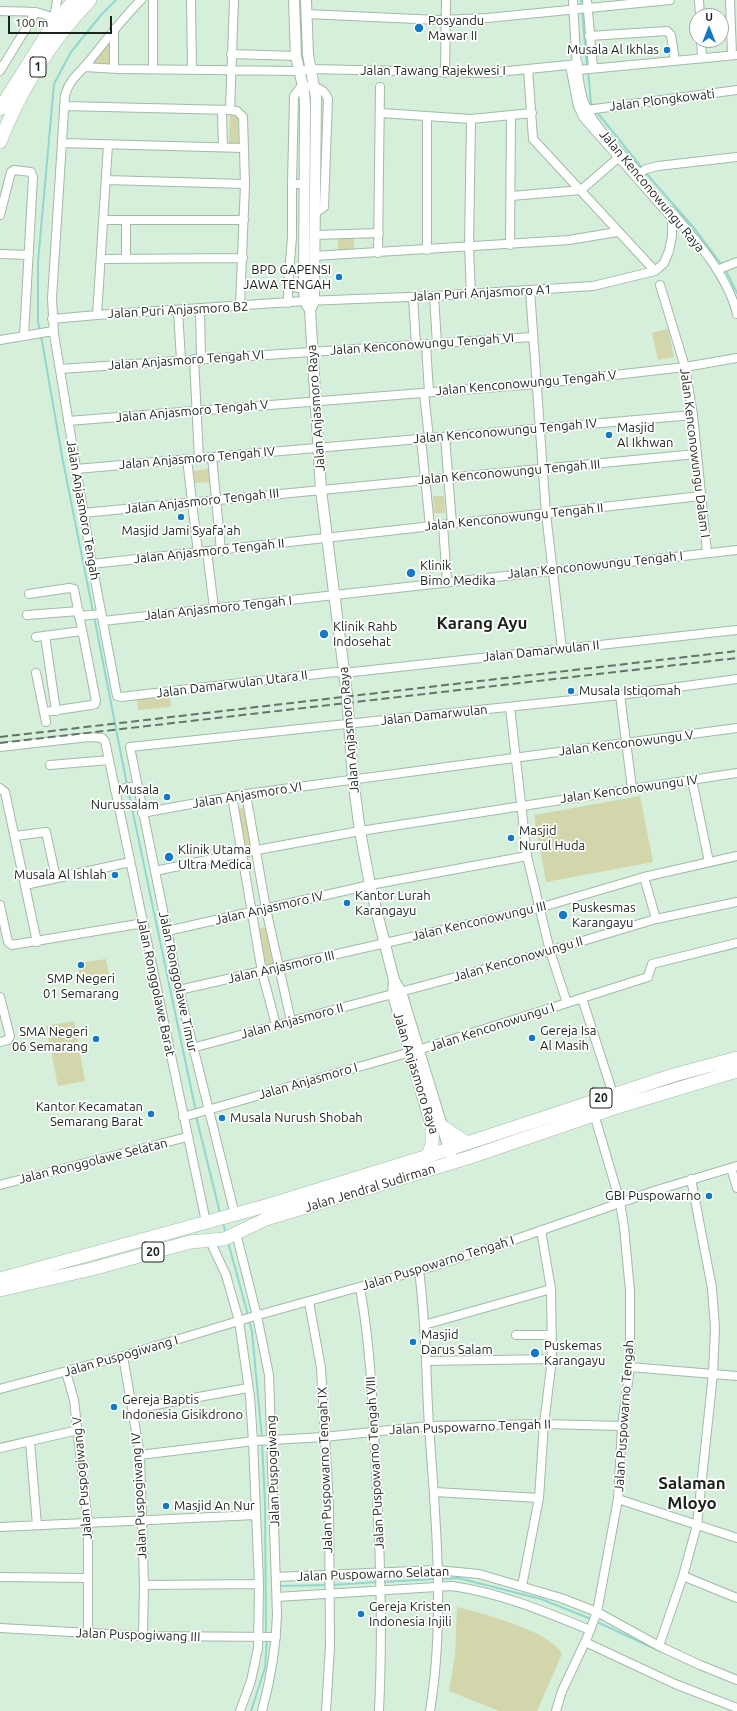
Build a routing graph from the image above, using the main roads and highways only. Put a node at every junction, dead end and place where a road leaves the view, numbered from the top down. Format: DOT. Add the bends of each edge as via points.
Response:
graph roads {
  1 [pos="75,0"];
  2 [pos="90,0"];
  3 [pos="0,109"];
  4 [pos="0,142"];
  5 [pos="737,1058"];
  6 [pos="737,1071"];
  7 [pos="467,1143"];
  8 [pos="439,1152"];
  9 [pos="0,1279"];
  10 [pos="0,1290"];
  1 -- 3 [label="highway, 1" via="55,19"];
  2 -- 4 [label="highway, 1" via="25,87"];
  5 -- 7 [label="highway, Jalan Jendral Sudirman / 20" via="613,1094"];
  6 -- 10 [label="highway, Jalan Jendral Sudirman / 20" via="674,1088 448,1164 266,1219 235,1234 212,1241 190,1242"];
  7 -- 8 [label="highway, Jalan Jendral Sudirman / 20"];
  7 -- 8 [label="highway" via="437,1127 432,1144"];
  8 -- 9 [label="highway, Jalan Jendral Sudirman / 20" via="231,1216"];
}
